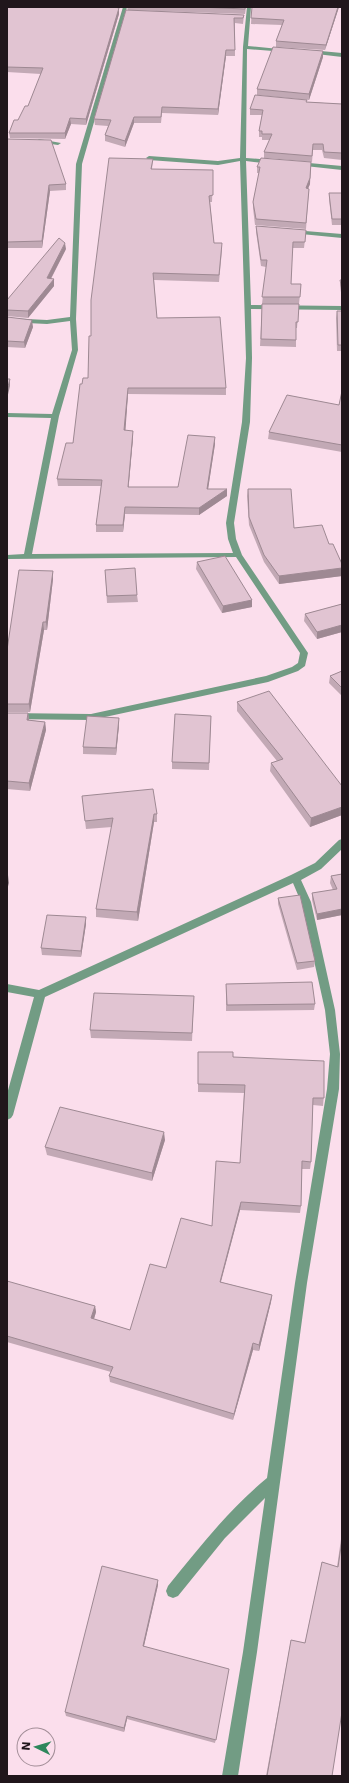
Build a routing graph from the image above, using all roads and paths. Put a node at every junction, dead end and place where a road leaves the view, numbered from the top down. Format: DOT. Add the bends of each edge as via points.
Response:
graph roads {
  1 [pos="249,7"];
  2 [pos="122,9"];
  3 [pos="131,12"];
  4 [pos="245,47"];
  5 [pos="290,51"];
  6 [pos="305,52"];
  7 [pos="342,55"];
  8 [pos="31,141"];
  9 [pos="58,143"];
  10 [pos="149,158"];
  11 [pos="243,159"];
  12 [pos="280,163"];
  13 [pos="288,163"];
  14 [pos="342,168"];
  15 [pos="282,231"];
  16 [pos="342,236"];
  17 [pos="248,307"];
  18 [pos="342,308"];
  19 [pos="73,319"];
  20 [pos="7,320"];
  21 [pos="7,415"];
  22 [pos="55,416"];
  23 [pos="238,555"];
  24 [pos="28,556"];
  25 [pos="7,557"];
  26 [pos="7,716"];
  27 [pos="342,843"];
  28 [pos="295,878"];
  29 [pos="7,988"];
  30 [pos="40,994"];
  31 [pos="338,1088"];
  32 [pos="7,1114"];
  33 [pos="274,1481"];
  34 [pos="173,1591"];
  35 [pos="230,1776"];
  1 -- 4 [label="street" via="244,18"];
  2 -- 3 [label="street"];
  2 -- 19 [label="street" via="79,164"];
  4 -- 5 [label="street"];
  4 -- 11 [label="street" via="248,97"];
  6 -- 7 [label="street"];
  8 -- 9 [label="street"];
  10 -- 11 [label="street" via="218,163"];
  11 -- 12 [label="street"];
  11 -- 17 [label="street" via="249,229"];
  13 -- 14 [label="street"];
  15 -- 16 [label="street"];
  17 -- 18 [label="street"];
  17 -- 23 [label="street" via="246,422 230,523"];
  19 -- 20 [label="street" via="47,322"];
  19 -- 22 [label="street" via="75,350"];
  21 -- 22 [label="street"];
  22 -- 24 [label="street"];
  23 -- 24 [label="street"];
  23 -- 26 [label="street" via="304,653 302,664 295,669 268,679 91,717"];
  24 -- 25 [label="street"];
  27 -- 28 [label="street" via="318,866"];
  28 -- 30 [label="street"];
  28 -- 31 [label="street" via="306,902 330,1010"];
  29 -- 30 [label="street"];
  30 -- 32 [label="street"];
  31 -- 33 [label="street" via="302,1283"];
  33 -- 34 [label="street" via="221,1532"];
  33 -- 35 [label="street"];
}
